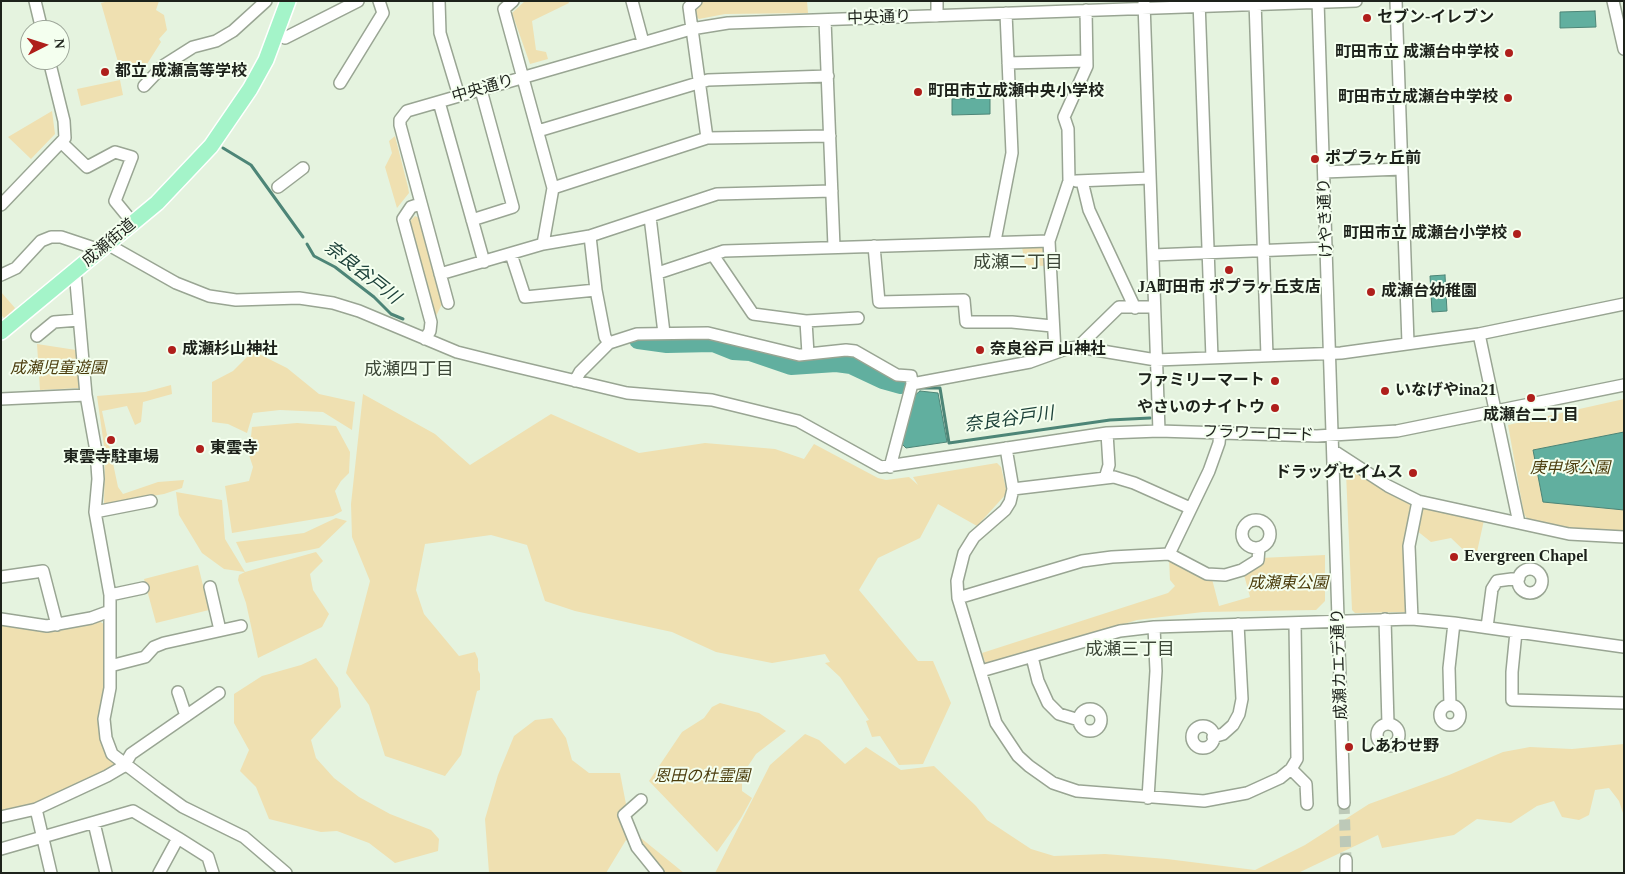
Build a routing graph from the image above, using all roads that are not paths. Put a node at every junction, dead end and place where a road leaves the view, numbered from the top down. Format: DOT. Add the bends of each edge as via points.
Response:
graph roads {
  1 [pos="34,1"];
  2 [pos="266,1"];
  3 [pos="288,1"];
  4 [pos="358,1"];
  5 [pos="379,1"];
  6 [pos="439,1"];
  7 [pos="513,1"];
  8 [pos="632,1"];
  9 [pos="696,1"];
  10 [pos="937,1"];
  11 [pos="993,1"];
  12 [pos="1356,1"];
  13 [pos="1396,1"];
  14 [pos="1613,1"];
  15 [pos="1318,2"];
  16 [pos="1255,3"];
  17 [pos="1199,4"];
  18 [pos="1144,5"];
  19 [pos="1050,6"];
  20 [pos="1086,10"];
  21 [pos="1000,13"];
  22 [pos="938,16"];
  23 [pos="39,20"];
  24 [pos="825,20"];
  25 [pos="691,29"];
  26 [pos="277,34"];
  27 [pos="643,42"];
  28 [pos="1624,49"];
  29 [pos="1087,60"];
  30 [pos="1008,63"];
  31 [pos="51,70"];
  32 [pos="828,76"];
  33 [pos="523,78"];
  34 [pos="340,83"];
  35 [pos="699,84"];
  36 [pos="144,86"];
  37 [pos="481,90"];
  38 [pos="459,96"];
  39 [pos="439,102"];
  40 [pos="538,130"];
  41 [pos="830,136"];
  42 [pos="707,138"];
  43 [pos="62,143"];
  44 [pos="303,168"];
  45 [pos="1402,169"];
  46 [pos="1324,172"];
  47 [pos="1150,178"];
  48 [pos="1069,181"];
  49 [pos="1082,181"];
  50 [pos="278,187"];
  51 [pos="553,188"];
  52 [pos="832,191"];
  53 [pos="420,204"];
  54 [pos="1,205"];
  55 [pos="650,217"];
  56 [pos="472,220"];
  57 [pos="133,223"];
  58 [pos="590,236"];
  59 [pos="995,241"];
  60 [pos="1049,241"];
  61 [pos="543,244"];
  62 [pos="874,246"];
  63 [pos="103,247"];
  64 [pos="834,248"];
  65 [pos="1327,248"];
  66 [pos="1264,251"];
  67 [pos="1209,253"];
  68 [pos="511,254"];
  69 [pos="713,255"];
  70 [pos="1152,255"];
  71 [pos="484,262"];
  72 [pos="75,272"];
  73 [pos="658,273"];
  74 [pos="440,274"];
  75 [pos="1,275"];
  76 [pos="596,290"];
  77 [pos="448,302"];
  78 [pos="1624,304"];
  79 [pos="1135,308"];
  80 [pos="1154,308"];
  81 [pos="858,318"];
  82 [pos="79,320"];
  83 [pos="806,321"];
  84 [pos="1052,326"];
  85 [pos="1,332"];
  86 [pos="664,333"];
  87 [pos="1480,334"];
  88 [pos="37,336"];
  89 [pos="425,339"];
  90 [pos="609,343"];
  91 [pos="1408,343"];
  92 [pos="1078,347"];
  93 [pos="1055,352"];
  94 [pos="1331,353"];
  95 [pos="808,354"];
  96 [pos="1267,356"];
  97 [pos="1212,358"];
  98 [pos="1156,360"];
  99 [pos="575,381"];
  100 [pos="912,384"];
  101 [pos="1624,385"];
  102 [pos="86,395"];
  103 [pos="1,399"];
  104 [pos="1496,412"];
  105 [pos="1160,431"];
  106 [pos="1220,432"];
  107 [pos="1108,433"];
  108 [pos="1334,436"];
  109 [pos="1006,448"];
  110 [pos="1334,451"];
  111 [pos="890,467"];
  112 [pos="1105,478"];
  113 [pos="1013,489"];
  114 [pos="151,501"];
  115 [pos="1418,501"];
  116 [pos="1190,508"];
  117 [pos="95,512"];
  118 [pos="1519,523"];
  119 [pos="1624,537"];
  120 [pos="1259,548"];
  121 [pos="1169,554"];
  122 [pos="1,577"];
  123 [pos="1519,578"];
  124 [pos="210,587"];
  125 [pos="143,588"];
  126 [pos="110,595"];
  127 [pos="958,598"];
  128 [pos="110,611"];
  129 [pos="1,619"];
  130 [pos="1385,619"];
  131 [pos="1412,619"];
  132 [pos="1339,621"];
  133 [pos="1295,623"];
  134 [pos="1454,623"];
  135 [pos="57,624"];
  136 [pos="1238,624"];
  137 [pos="241,626"];
  138 [pos="1154,627"];
  139 [pos="1487,627"];
  140 [pos="220,630"];
  141 [pos="1516,632"];
  142 [pos="1624,647"];
  143 [pos="1032,657"];
  144 [pos="110,666"];
  145 [pos="981,671"];
  146 [pos="178,692"];
  147 [pos="219,693"];
  148 [pos="1624,703"];
  149 [pos="1450,705"];
  150 [pos="186,716"];
  151 [pos="1079,720"];
  152 [pos="1388,724"];
  153 [pos="1213,737"];
  154 [pos="126,763"];
  155 [pos="1291,769"];
  156 [pos="1148,798"];
  157 [pos="641,800"];
  158 [pos="1344,803"];
  159 [pos="1307,804"];
  160 [pos="36,809"];
  161 [pos="1,817"];
  162 [pos="94,823"];
  163 [pos="42,838"];
  164 [pos="178,838"];
  165 [pos="1,849"];
  166 [pos="1346,860"];
  167 [pos="51,873"];
  168 [pos="106,873"];
  169 [pos="159,873"];
  170 [pos="213,873"];
  171 [pos="286,873"];
  172 [pos="658,873"];
  173 [pos="1346,873"];
  1 -- 23 [label="street"];
  2 -- 36 [label="street" via="234,31 216,41 192,47 163,66"];
  3 -- 26 [label="main road, 成瀬街道"];
  4 -- 26 [label="street" via="285,38"];
  5 -- 34 [label="street" via="383,13"];
  6 -- 38 [label="street" via="440,33"];
  7 -- 33 [label="street" via="504,9"];
  8 -- 27 [label="street"];
  9 -- 25 [label="street" via="689,7"];
  10 -- 22 [label="street"];
  11 -- 21 [label="street"];
  12 -- 15 [label="street, 中央通り"];
  13 -- 45 [label="street"];
  14 -- 28 [label="street"];
  15 -- 16 [label="street, 中央通り"];
  15 -- 46 [label="street, けやき通り"];
  16 -- 17 [label="street, 中央通り"];
  16 -- 66 [label="street"];
  17 -- 18 [label="street, 中央通り"];
  17 -- 67 [label="street"];
  18 -- 20 [label="street, 中央通り"];
  18 -- 47 [label="street"];
  19 -- 20 [label="street, 中央通り"];
  19 -- 21 [label="street, 中央通り"];
  20 -- 29 [label="street"];
  21 -- 22 [label="street, 中央通り"];
  21 -- 30 [label="street"];
  22 -- 24 [label="street, 中央通り"];
  24 -- 25 [label="street, 中央通り" via="736,22"];
  24 -- 32 [label="street"];
  25 -- 27 [label="street, 中央通り"];
  25 -- 35 [label="street"];
  26 -- 57 [label="main road, 成瀬街道" via="254,82 214,142 178,183"];
  27 -- 33 [label="street, 中央通り"];
  29 -- 30 [label="street"];
  29 -- 48 [label="street" via="1064,117 1068,129"];
  30 -- 59 [label="street" via="1012,153"];
  31 -- 43 [label="street" via="66,130"];
  32 -- 35 [label="street" via="708,80"];
  32 -- 41 [label="street"];
  33 -- 37 [label="street, 中央通り"];
  33 -- 40 [label="street"];
  35 -- 40 [label="street"];
  35 -- 42 [label="street"];
  37 -- 38 [label="street, 中央通り"];
  37 -- 56 [label="street" via="513,207"];
  38 -- 39 [label="street, 中央通り"];
  39 -- 53 [label="street, 中央通り" via="403,114 400,126"];
  39 -- 56 [label="street"];
  40 -- 51 [label="street"];
  41 -- 42 [label="street"];
  41 -- 52 [label="street"];
  42 -- 51 [label="street"];
  43 -- 54 [label="street"];
  43 -- 57 [label="street" via="87,167 115,152 132,158 115,200"];
  44 -- 50 [label="street"];
  45 -- 46 [label="street"];
  45 -- 91 [label="street"];
  46 -- 65 [label="street, けやき通り"];
  47 -- 49 [label="street"];
  47 -- 70 [label="street"];
  48 -- 49 [label="street"];
  48 -- 60 [label="street"];
  49 -- 79 [label="street" via="1089,210"];
  51 -- 61 [label="street"];
  52 -- 55 [label="street" via="717,194"];
  52 -- 64 [label="street"];
  53 -- 74 [label="street"];
  53 -- 89 [label="street" via="411,207 403,218 431,322"];
  55 -- 58 [label="street"];
  55 -- 73 [label="street"];
  56 -- 71 [label="street"];
  57 -- 63 [label="main road, 成瀬街道"];
  58 -- 61 [label="street"];
  58 -- 76 [label="street"];
  59 -- 60 [label="street"];
  59 -- 62 [label="street"];
  60 -- 84 [label="street"];
  61 -- 68 [label="street"];
  62 -- 64 [label="street"];
  62 -- 84 [label="street" via="879,302 964,300 966,322"];
  63 -- 72 [label="main road, 成瀬街道"];
  63 -- 75 [label="street" via="51,237 41,241 16,268"];
  63 -- 89 [label="street" via="209,296 236,300 299,298 333,303 381,319"];
  64 -- 69 [label="street" via="724,251"];
  65 -- 66 [label="street"];
  65 -- 94 [label="street, けやき通り"];
  66 -- 67 [label="street"];
  66 -- 96 [label="street"];
  67 -- 70 [label="street"];
  67 -- 97 [label="street"];
  68 -- 71 [label="street"];
  68 -- 76 [label="street" via="525,297"];
  69 -- 73 [label="street"];
  69 -- 83 [label="street" via="753,314"];
  70 -- 80 [label="street"];
  71 -- 74 [label="street"];
  72 -- 82 [label="street"];
  72 -- 85 [label="main road, 成瀬街道"];
  73 -- 86 [label="street"];
  74 -- 77 [label="street"];
  76 -- 90 [label="street"];
  78 -- 87 [label="street"];
  79 -- 80 [label="street"];
  79 -- 92 [label="street" via="1119,306"];
  80 -- 98 [label="street"];
  81 -- 83 [label="street"];
  82 -- 88 [label="street" via="54,322"];
  82 -- 102 [label="street"];
  83 -- 95 [label="street"];
  84 -- 93 [label="street"];
  86 -- 90 [label="street" via="637,334"];
  86 -- 95 [label="street" via="708,333 786,354"];
  87 -- 91 [label="street"];
  87 -- 104 [label="street"];
  89 -- 99 [label="street" via="457,352"];
  90 -- 99 [label="street"];
  91 -- 94 [label="street"];
  92 -- 93 [label="street"];
  92 -- 98 [label="street"];
  93 -- 100 [label="street" via="1030,362"];
  94 -- 96 [label="street"];
  94 -- 108 [label="street, けやき通り"];
  95 -- 100 [label="street" via="855,351 897,375 910,376"];
  96 -- 97 [label="street"];
  97 -- 98 [label="street"];
  98 -- 105 [label="street"];
  99 -- 111 [label="street" via="627,392 712,400 798,421 881,467"];
  100 -- 111 [label="street"];
  101 -- 104 [label="street, フラワーロード"];
  102 -- 103 [label="street"];
  102 -- 117 [label="street" via="96,452"];
  104 -- 108 [label="street, フラワーロード" via="1396,431"];
  104 -- 118 [label="street"];
  105 -- 106 [label="street, フラワーロード"];
  105 -- 107 [label="street, フラワーロード"];
  106 -- 108 [label="street, フラワーロード"];
  106 -- 116 [label="street" via="1209,471"];
  107 -- 109 [label="street, フラワーロード"];
  107 -- 112 [label="street" via="1109,465"];
  108 -- 110 [label="street, 成瀬カエデ通り"];
  109 -- 111 [label="street, フラワーロード"];
  109 -- 113 [label="street"];
  110 -- 115 [label="street"];
  110 -- 132 [label="street, 成瀬カエデ通り"];
  112 -- 113 [label="street"];
  112 -- 116 [label="street" via="1124,479"];
  113 -- 127 [label="street" via="1005,510 974,537 964,553 957,581"];
  114 -- 117 [label="street"];
  115 -- 118 [label="street"];
  115 -- 131 [label="street" via="1409,546"];
  116 -- 121 [label="street"];
  117 -- 126 [label="street"];
  118 -- 119 [label="street" via="1569,534"];
  120 -- 121 [label="street" via="1258,560 1225,575 1207,574"];
  121 -- 127 [label="street" via="1082,561"];
  122 -- 135 [label="street" via="43,571"];
  123 -- 139 [label="street" via="1497,581 1492,589"];
  124 -- 140 [label="street"];
  125 -- 126 [label="street"];
  126 -- 128 [label="street"];
  127 -- 145 [label="street"];
  128 -- 135 [label="street"];
  128 -- 144 [label="street"];
  129 -- 135 [label="street" via="47,626"];
  130 -- 131 [label="street"];
  130 -- 132 [label="street"];
  130 -- 152 [label="street"];
  131 -- 134 [label="street"];
  132 -- 133 [label="street"];
  132 -- 158 [label="street, 成瀬カエデ通り"];
  133 -- 136 [label="street"];
  133 -- 155 [label="street" via="1298,746 1297,759"];
  134 -- 139 [label="street"];
  134 -- 149 [label="street" via="1449,668"];
  136 -- 138 [label="street"];
  136 -- 153 [label="street" via="1242,699 1239,714 1223,734"];
  137 -- 140 [label="street"];
  138 -- 143 [label="street" via="1120,631"];
  138 -- 156 [label="street" via="1156,671"];
  139 -- 141 [label="street"];
  140 -- 144 [label="street" via="164,643 154,647 145,657"];
  141 -- 142 [label="street"];
  141 -- 148 [label="street" via="1512,700"];
  143 -- 145 [label="street"];
  143 -- 151 [label="street" via="1048,703 1059,714"];
  144 -- 154 [label="street" via="104,719 106,738 112,754"];
  145 -- 156 [label="street" via="996,723 1018,756 1029,766 1053,783 1077,791"];
  146 -- 150 [label="street"];
  147 -- 150 [label="street"];
  150 -- 154 [label="street" via="131,754"];
  154 -- 160 [label="street" via="68,796"];
  154 -- 171 [label="street" via="183,807 244,837"];
  155 -- 156 [label="street" via="1265,786 1224,798 1192,801"];
  155 -- 159 [label="street" via="1306,784"];
  157 -- 172 [label="street" via="624,815 637,847"];
  160 -- 161 [label="street"];
  160 -- 163 [label="street"];
  162 -- 163 [label="street"];
  162 -- 164 [label="street" via="132,811"];
  162 -- 168 [label="street"];
  163 -- 165 [label="street"];
  163 -- 167 [label="street"];
  164 -- 169 [label="street"];
  164 -- 170 [label="street" via="208,857"];
  166 -- 173 [label="street"];
}
